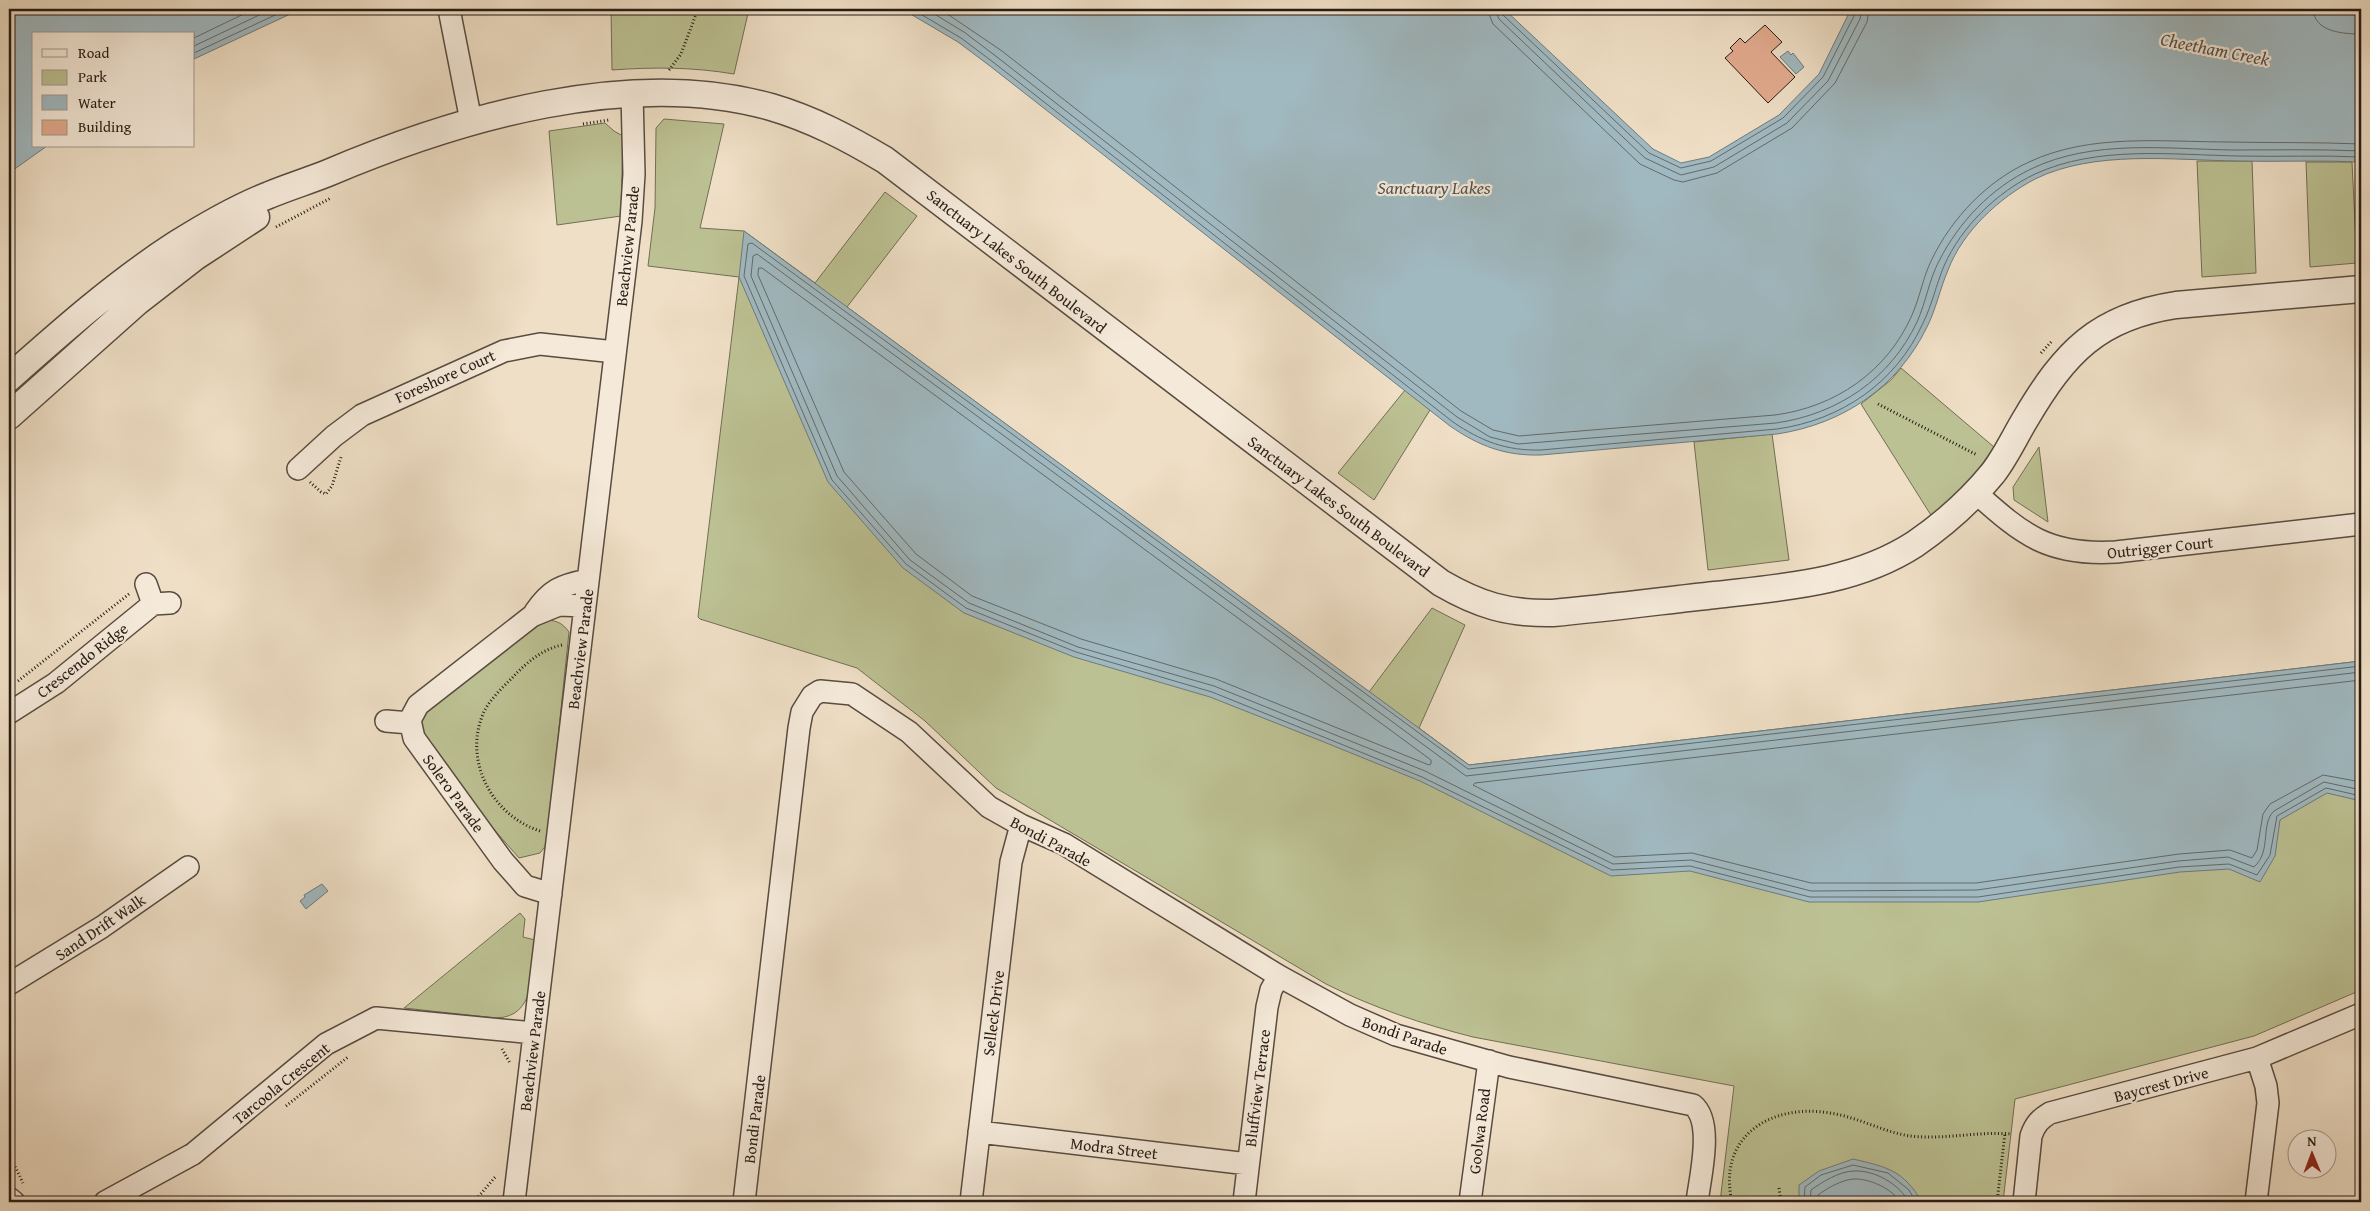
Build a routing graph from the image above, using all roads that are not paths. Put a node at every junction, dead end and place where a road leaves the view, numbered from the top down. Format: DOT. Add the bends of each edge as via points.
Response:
graph roads {
  1 [pos="449,9"];
  2 [pos="632,94"];
  3 [pos="471,121"];
  4 [pos="312,179"];
  5 [pos="2361,289"];
  6 [pos="615,352"];
  7 [pos="9,378"];
  8 [pos="9,416"];
  9 [pos="298,469"];
  10 [pos="1976,492"];
  11 [pos="2361,524"];
  12 [pos="588,580"];
  13 [pos="157,597"];
  14 [pos="585,606"];
  15 [pos="532,616"];
  16 [pos="9,713"];
  17 [pos="386,721"];
  18 [pos="410,723"];
  19 [pos="1021,825"];
  20 [pos="504,861"];
  21 [pos="188,866"];
  22 [pos="553,872"];
  23 [pos="551,894"];
  24 [pos="1279,976"];
  25 [pos="9,984"];
  26 [pos="2361,1014"];
  27 [pos="534,1032"];
  28 [pos="2256,1058"];
  29 [pos="1489,1061"];
  30 [pos="979,1132"];
  31 [pos="1248,1164"];
  32 [pos="105,1202"];
  33 [pos="514,1202"];
  34 [pos="744,1202"];
  35 [pos="971,1202"];
  36 [pos="1244,1202"];
  37 [pos="1470,1202"];
  38 [pos="1697,1202"];
  39 [pos="2024,1202"];
  40 [pos="2256,1202"];
  1 -- 3 [label="street"];
  2 -- 3 [label="street, Sanctuary Lakes South Boulevard" via="570,101"];
  2 -- 6 [label="street, Beachview Parade" via="633,192"];
  2 -- 10 [label="street, Sanctuary Lakes South Boulevard" via="694,94 769,107 812,122 872,152 1418,568 1482,604 1518,612 1553,613 1816,582 1849,574 1899,553 1942,524"];
  3 -- 4 [label="street, Sanctuary Lakes South Boulevard" via="408,141"];
  4 -- 7 [label="street, Sanctuary Lakes South Boulevard" via="225,216 174,246 92,306"];
  4 -- 8 [label="street, Sanctuary Lakes South Boulevard" via="164,280"];
  5 -- 10 [label="street, Sanctuary Lakes South Boulevard" via="2154,308 2113,323 2076,348 2063,363 1993,472"];
  6 -- 9 [label="street, Foreshore Court" via="540,344 498,353 362,414"];
  6 -- 12 [label="street, Beachview Parade"];
  10 -- 11 [label="street, Outrigger Court" via="2029,536 2048,545 2081,552 2116,552"];
  12 -- 14 [label="street, Beachview Parade"];
  12 -- 15 [label="street" via="560,587 545,597"];
  13 -- 16 [label="street, Crescendo Ridge" via="56,683"];
  14 -- 15 [label="street" via="559,605"];
  14 -- 22 [label="street, Beachview Parade"];
  15 -- 18 [label="street" via="418,705"];
  17 -- 18 [label="street"];
  18 -- 20 [label="street, Solero Parade" via="414,738"];
  19 -- 24 [label="street, Bondi Parade" via="1064,844"];
  19 -- 30 [label="street, Selleck Drive" via="1010,862"];
  19 -- 34 [label="street, Bondi Parade" via="989,807 910,732 861,699 843,692 820,691 807,702 798,738"];
  20 -- 22 [label="street" via="531,872"];
  20 -- 23 [label="street, Solero Parade" via="525,886"];
  21 -- 25 [label="street, Sand Drift Walk" via="95,932"];
  22 -- 23 [label="street, Beachview Parade"];
  23 -- 27 [label="street, Beachview Parade"];
  24 -- 29 [label="street, Bondi Parade" via="1324,1002 1389,1032"];
  24 -- 31 [label="street, Bluffview Terrace" via="1267,1007"];
  26 -- 28 [label="street, Baycrest Drive"];
  27 -- 32 [label="street, Tarcoola Crescent" via="376,1018 326,1044 194,1154"];
  27 -- 33 [label="street, Beachview Parade"];
  28 -- 39 [label="street, Baycrest Drive" via="2050,1113 2034,1126 2031,1136"];
  28 -- 40 [label="street" via="2268,1103"];
  29 -- 37 [label="street, Goolwa Road"];
  29 -- 38 [label="street, Bondi Parade" via="1693,1105 1701,1114 1705,1127"];
  30 -- 31 [label="street, Modra Street"];
  30 -- 35 [label="street, Selleck Drive"];
  31 -- 36 [label="street, Bluffview Terrace"];
}
